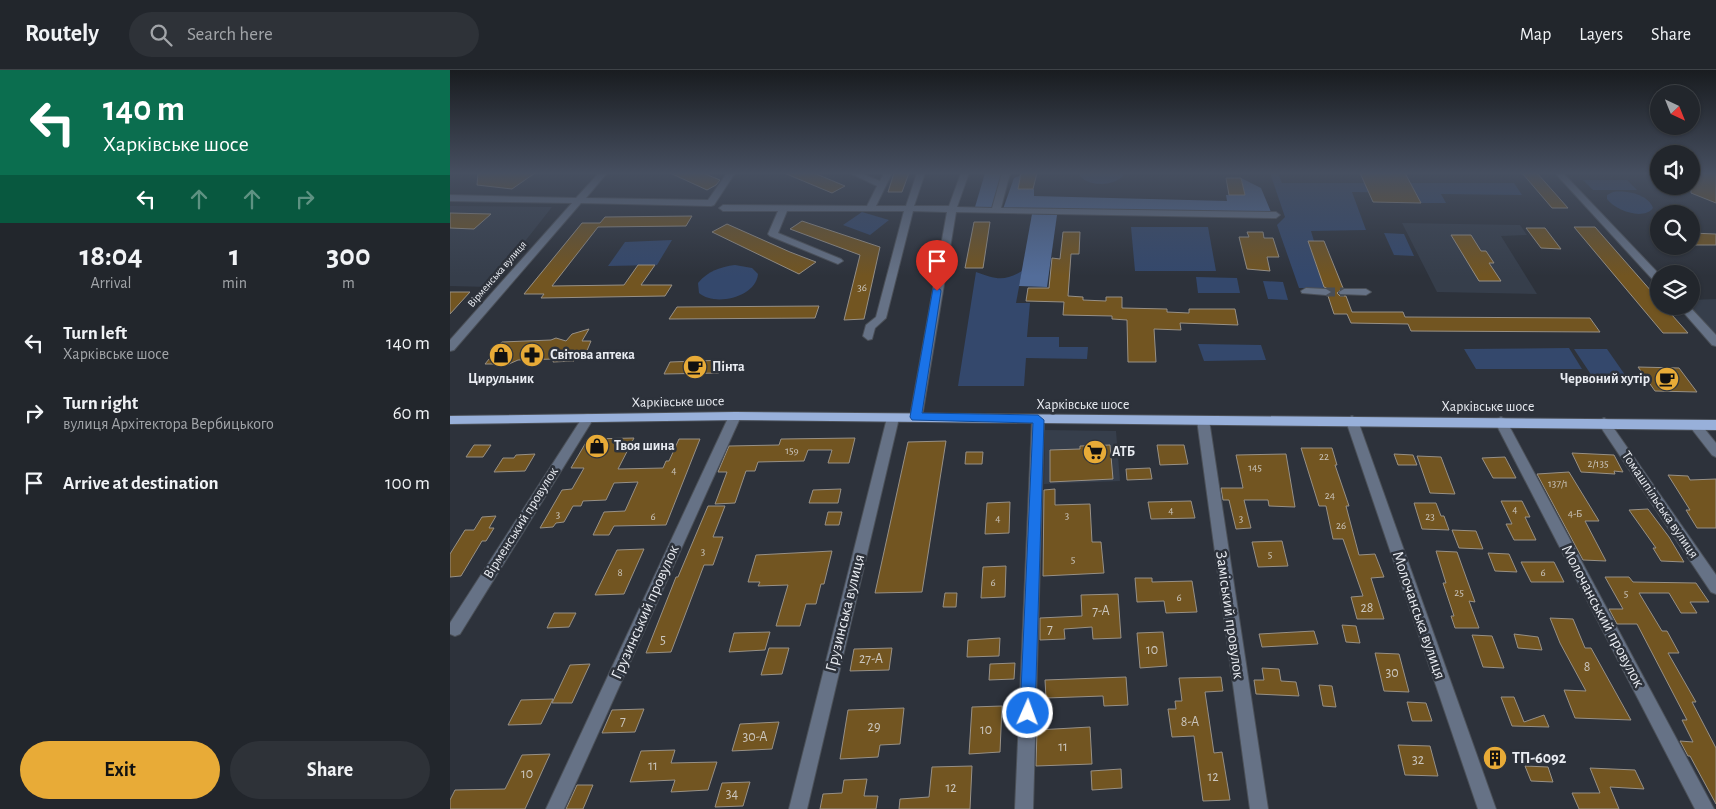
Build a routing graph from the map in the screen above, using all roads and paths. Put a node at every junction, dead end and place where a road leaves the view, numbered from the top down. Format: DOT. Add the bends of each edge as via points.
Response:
graph roads {
  1 [pos="572,207"];
  2 [pos="997,207"];
  3 [pos="1591,207"];
  4 [pos="723,208"];
  5 [pos="784,208"];
  6 [pos="870,208"];
  7 [pos="909,209"];
  8 [pos="952,209"];
  9 [pos="996,211"];
  10 [pos="1276,215"];
  11 [pos="838,261"];
  12 [pos="1650,270"];
  13 [pos="1306,291"];
  14 [pos="1326,292"];
  15 [pos="1344,292"];
  16 [pos="1366,292"];
  17 [pos="1691,315"];
  18 [pos="868,336"];
  19 [pos="1716,342"];
  20 [pos="450,347"];
  21 [pos="735,416"];
  22 [pos="916,417"];
  23 [pos="588,418"];
  24 [pos="893,418"];
  25 [pos="450,420"];
  26 [pos="1038,420"];
  27 [pos="1203,420"];
  28 [pos="1352,421"];
  29 [pos="1501,422"];
  30 [pos="1604,423"];
  31 [pos="1695,425"];
  32 [pos="1716,425"];
  33 [pos="1716,452"];
  34 [pos="1716,587"];
  35 [pos="456,619"];
  36 [pos="555,809"];
  37 [pos="798,809"];
  38 [pos="1024,809"];
  39 [pos="1259,809"];
  40 [pos="1487,809"];
  41 [pos="1705,809"];
  1 -- 20 [label="street, Вірменська вулиця"];
  2 -- 9 [label="street"];
  3 -- 12 [label="street"];
  4 -- 5 [label="street"];
  5 -- 6 [label="street"];
  5 -- 11 [label="street" via="773,234"];
  6 -- 7 [label="street"];
  7 -- 8 [label="street"];
  7 -- 18 [label="street" via="881,318 870,327"];
  8 -- 9 [label="street"];
  8 -- 22 [label="street"];
  9 -- 10 [label="street"];
  13 -- 14 [label="street"];
  15 -- 16 [label="street"];
  17 -- 19 [label="street"];
  21 -- 23 [label="main road, Харківське шосе"];
  21 -- 24 [label="main road, Харківське шосе"];
  21 -- 36 [label="street, Грузинський провулок"];
  22 -- 24 [label="main road, Харківське шосе"];
  22 -- 26 [label="main road, Харківське шосе"];
  23 -- 25 [label="main road, Харківське шосе"];
  23 -- 35 [label="street, Вірменський провулок"];
  24 -- 37 [label="street, Грузинська вулиця"];
  26 -- 27 [label="main road, Харківське шосе"];
  26 -- 38 [label="street"];
  27 -- 28 [label="main road, Харківське шосе"];
  27 -- 39 [label="street, Заміський провулок"];
  28 -- 29 [label="main road, Харківське шосе"];
  28 -- 40 [label="street, Молочанська вулиця"];
  29 -- 30 [label="main road, Харківське шосе"];
  29 -- 41 [label="street, Молочанський провулок"];
  30 -- 31 [label="main road, Харківське шосе"];
  30 -- 34 [label="street, Томашпільська вулиця"];
  31 -- 32 [label="main road, Харківське шосе"];
  31 -- 33 [label="street"];
}
